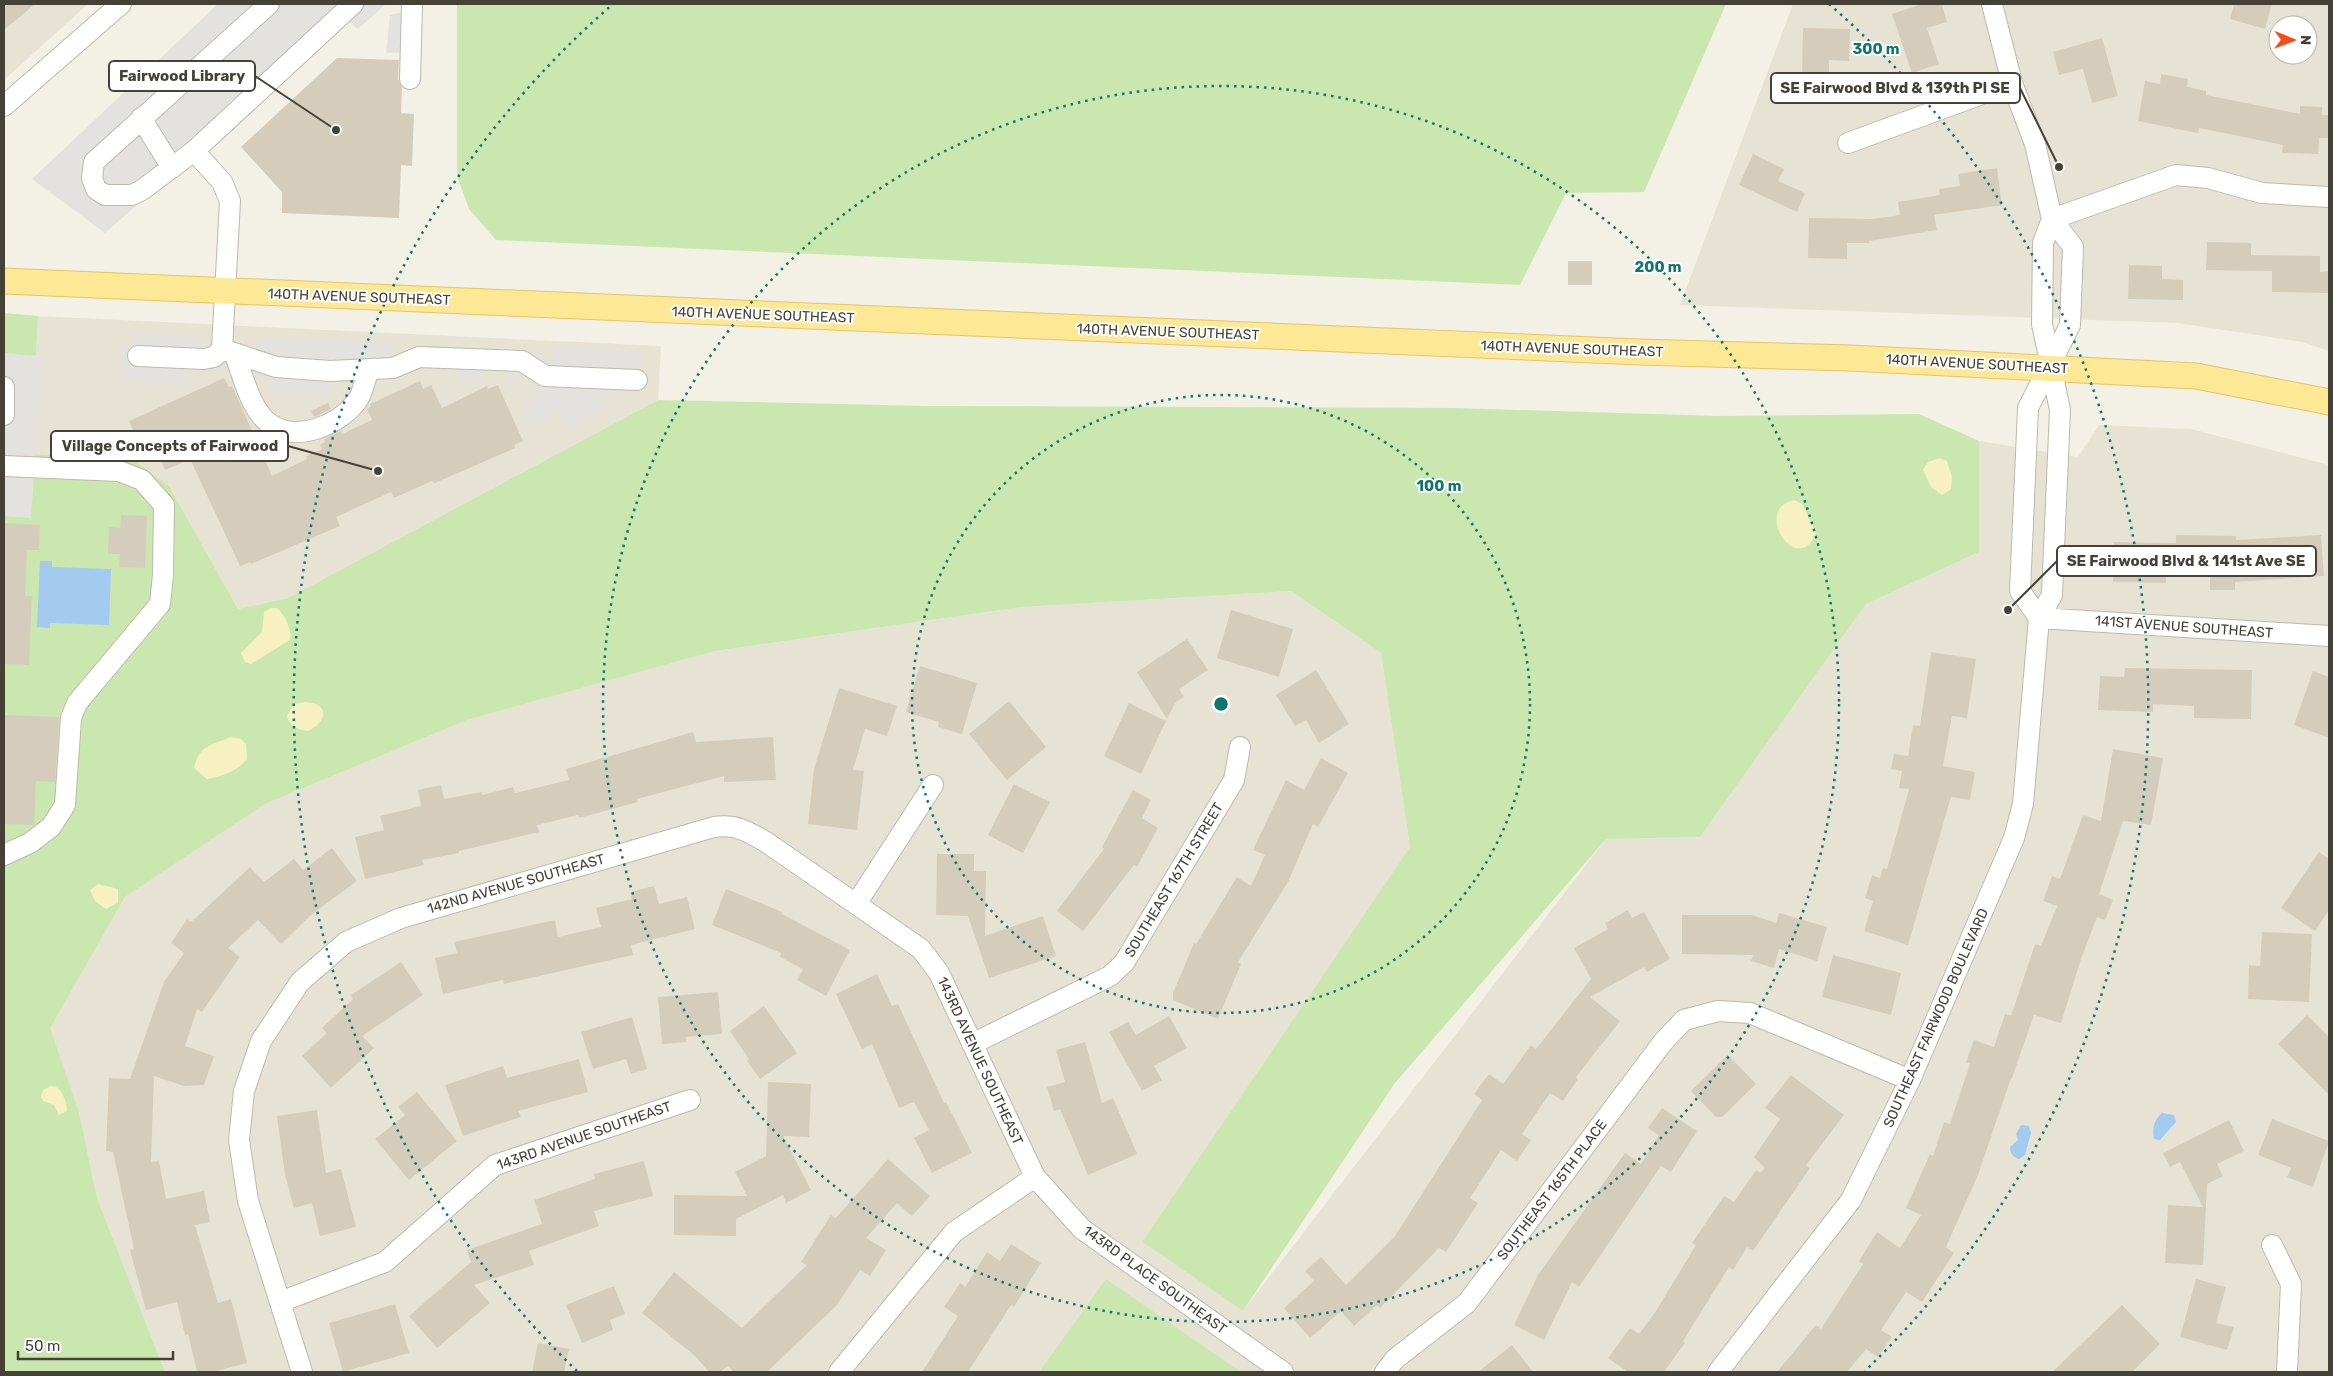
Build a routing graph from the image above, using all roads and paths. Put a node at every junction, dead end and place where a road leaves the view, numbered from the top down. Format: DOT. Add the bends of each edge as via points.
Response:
graph roads {
  1 [pos="122,4"];
  2 [pos="269,4"];
  3 [pos="353,4"];
  4 [pos="412,4"];
  5 [pos="1992,4"];
  6 [pos="410,79"];
  7 [pos="2012,83"];
  8 [pos="4,106"];
  9 [pos="141,118"];
  10 [pos="1848,143"];
  11 [pos="194,151"];
  12 [pos="172,168"];
  13 [pos="2329,197"];
  14 [pos="2052,219"];
  15 [pos="4,281"];
  16 [pos="225,291"];
  17 [pos="228,351"];
  18 [pos="138,356"];
  19 [pos="2050,367"];
  20 [pos="369,369"];
  21 [pos="637,380"];
  22 [pos="4,387"];
  23 [pos="2329,402"];
  24 [pos="4,415"];
  25 [pos="4,466"];
  26 [pos="2039,618"];
  27 [pos="2329,636"];
  28 [pos="1240,746"];
  29 [pos="933,785"];
  30 [pos="747,830"];
  31 [pos="4,855"];
  32 [pos="856,904"];
  33 [pos="972,1044"];
  34 [pos="1910,1080"];
  35 [pos="690,1100"];
  36 [pos="1035,1177"];
  37 [pos="2272,1245"];
  38 [pos="280,1302"];
  39 [pos="302,1372"];
  40 [pos="839,1372"];
  41 [pos="1284,1372"];
  42 [pos="1385,1372"];
  43 [pos="1718,1372"];
  44 [pos="2288,1372"];
  1 -- 8 [label="street"];
  2 -- 9 [label="street"];
  3 -- 11 [label="street"];
  4 -- 6 [label="street"];
  5 -- 7 [label="street"];
  7 -- 10 [label="street"];
  7 -- 14 [label="street" via="2035,144"];
  9 -- 12 [label="street"];
  9 -- 12 [label="street" via="94,162 92,178 96,189 105,195 132,195"];
  11 -- 12 [label="street"];
  11 -- 16 [label="street" via="222,182 230,201"];
  13 -- 14 [label="street" via="2262,193 2208,178 2176,175"];
  14 -- 19 [label="street, SOUTHEAST FAIRWOOD BOULEVARD" via="2043,242 2042,324"];
  14 -- 19 [label="street" via="2073,247 2070,325"];
  15 -- 16 [label="main road, 140TH AVENUE SOUTHEAST"];
  16 -- 17 [label="street"];
  16 -- 19 [label="main road, 140TH AVENUE SOUTHEAST"];
  17 -- 18 [label="street" via="204,359"];
  17 -- 20 [label="street" via="276,367 330,371"];
  17 -- 20 [label="street" via="253,403 269,424 285,432 302,434 344,416 358,399"];
  19 -- 23 [label="main road, 140TH AVENUE SOUTHEAST" via="2196,376"];
  19 -- 26 [label="street, SOUTHEAST FAIRWOOD BOULEVARD" via="2060,410 2052,595"];
  19 -- 26 [label="street" via="2028,408 2020,582 2020,591"];
  20 -- 21 [label="street" via="393,368 419,357 503,360 522,361 545,376"];
  22 -- 24 [label="street"];
  25 -- 31 [label="street" via="119,471 142,480 164,505 160,604 77,703 71,718 65,805 59,815 51,827 37,838"];
  26 -- 27 [label="street, 141ST AVENUE SOUTHEAST"];
  26 -- 34 [label="street, SOUTHEAST FAIRWOOD BOULEVARD" via="2022,804 2014,838"];
  28 -- 33 [label="street, SOUTHEAST 167TH STREET" via="1234,780 1124,963 1110,976"];
  29 -- 32 [label="street"];
  30 -- 32 [label="street, 143RD AVENUE SOUTHEAST"];
  30 -- 38 [label="street, 142ND AVENUE SOUTHEAST" via="729,825 714,827 401,918 346,942 300,982 261,1041 244,1091 239,1140 248,1201"];
  32 -- 33 [label="street, 143RD AVENUE SOUTHEAST" via="921,949 939,973"];
  33 -- 36 [label="street, 143RD AVENUE SOUTHEAST"];
  34 -- 42 [label="street, SOUTHEAST 165TH PLACE" via="1750,1013 1718,1011 1684,1020 1663,1042 1467,1302 1394,1359"];
  34 -- 43 [label="street, SOUTHEAST FAIRWOOD BOULEVARD" via="1851,1200"];
  35 -- 38 [label="street, 143RD AVENUE SOUTHEAST" via="495,1166 385,1262"];
  36 -- 40 [label="street" via="954,1232"];
  36 -- 41 [label="street, 143RD PLACE SOUTHEAST" via="1082,1229"];
  37 -- 44 [label="street" via="2291,1284"];
  38 -- 39 [label="street, 142ND AVENUE SOUTHEAST"];
}
